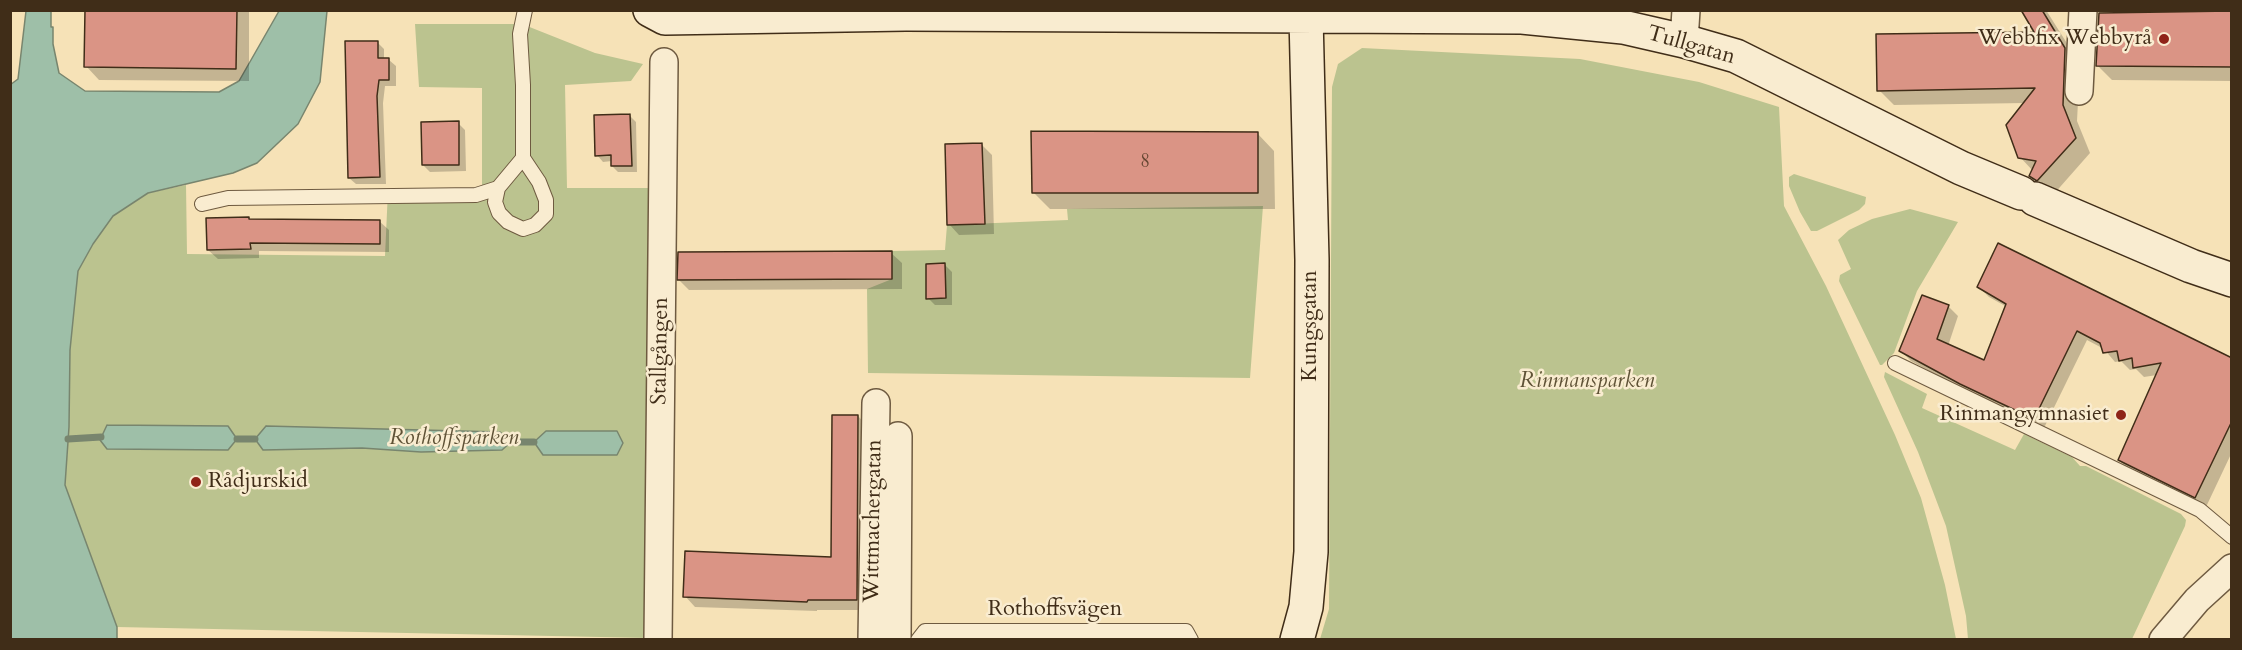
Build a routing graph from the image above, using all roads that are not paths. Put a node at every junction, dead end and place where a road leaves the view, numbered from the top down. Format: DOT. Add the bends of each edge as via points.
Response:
graph roads {
  1 [pos="525,10"];
  2 [pos="650,10"];
  3 [pos="2083,10"];
  4 [pos="1183,13"];
  5 [pos="1306,14"];
  6 [pos="1685,26"];
  7 [pos="664,62"];
  8 [pos="2079,91"];
  9 [pos="523,158"];
  10 [pos="498,188"];
  11 [pos="202,204"];
  12 [pos="2191,266"];
  13 [pos="2232,280"];
  14 [pos="2232,288"];
  15 [pos="1895,363"];
  16 [pos="876,404"];
  17 [pos="898,436"];
  18 [pos="2232,537"];
  19 [pos="2232,568"];
  20 [pos="658,639"];
  21 [pos="872,639"];
  22 [pos="897,639"];
  23 [pos="918,639"];
  24 [pos="1191,639"];
  25 [pos="1297,639"];
  26 [pos="2163,639"];
  1 -- 9 [label="lane" via="520,34"];
  2 -- 4 [label="street, Tullgatan" via="665,18"];
  3 -- 8 [label="street"];
  4 -- 5 [label="street, Tullgatan"];
  5 -- 6 [label="street, Tullgatan" via="1522,17 1623,27"];
  5 -- 25 [label="street, Kungsgatan" via="1312,271 1311,552 1306,607"];
  6 -- 12 [label="street, Tullgatan" via="1736,56 1961,168"];
  7 -- 20 [label="street, Stallgången"];
  9 -- 10 [label="lane"];
  9 -- 10 [label="lane" via="546,200 546,214 524,229 508,222 495,202"];
  10 -- 11 [label="lane" via="476,195 228,198"];
  12 -- 13 [label="street, Tullgatan"];
  12 -- 14 [label="street, Tullgatan"];
  15 -- 18 [label="lane" via="2200,510"];
  16 -- 21 [label="street, Wittmachergatan"];
  17 -- 22 [label="street, Wittmachergatan"];
  19 -- 26 [label="street"];
  23 -- 24 [label="lane, Rothoffsvägen" via="925,631 937,631 1186,632"];
}
